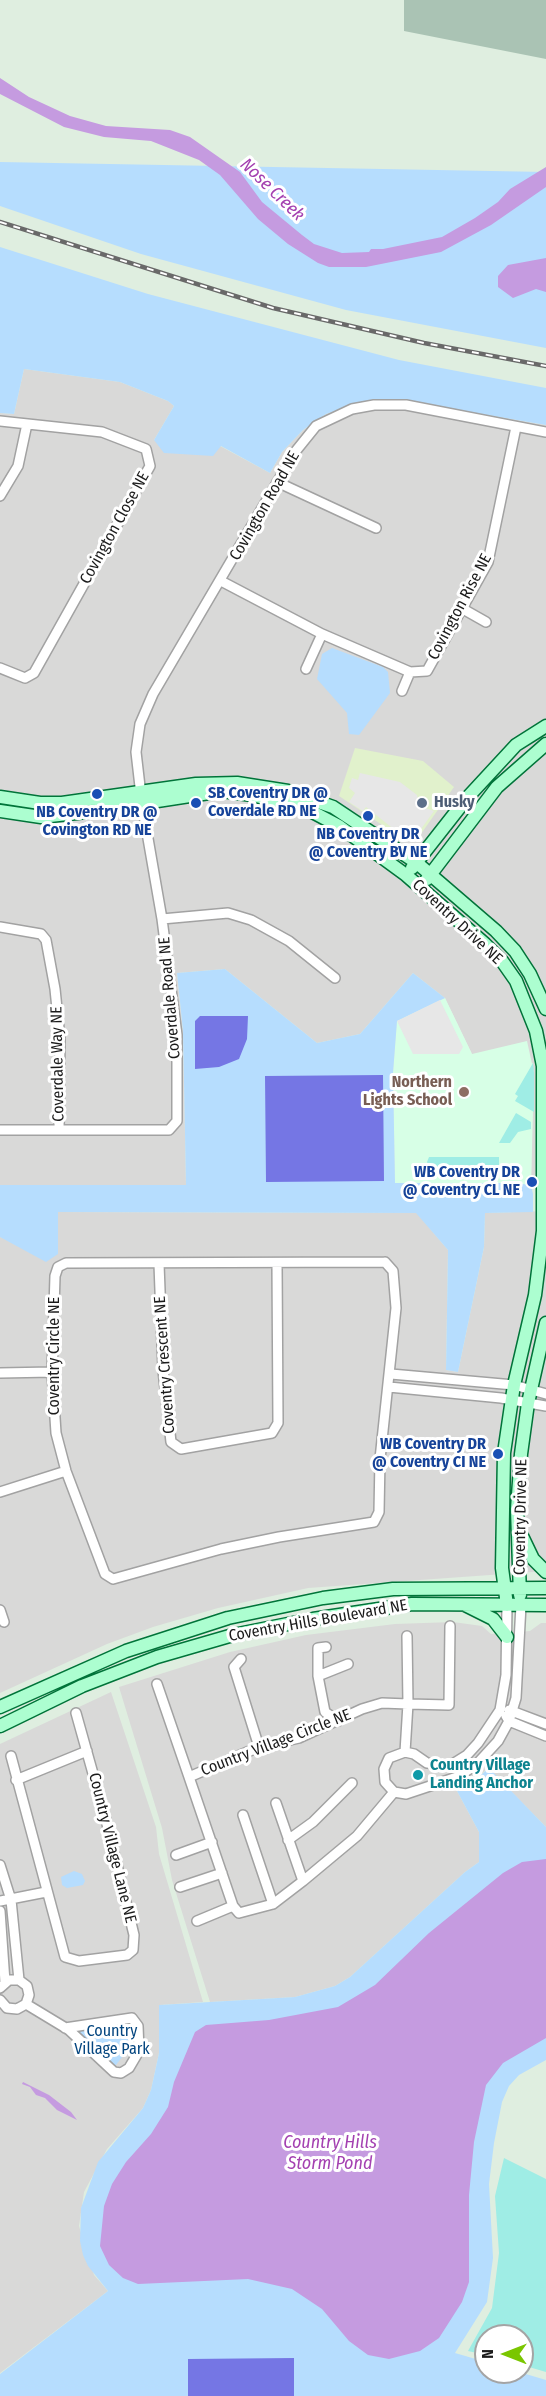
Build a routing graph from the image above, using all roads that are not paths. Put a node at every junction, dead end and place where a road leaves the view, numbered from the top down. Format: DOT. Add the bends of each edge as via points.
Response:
graph roads {
  1 [pos="0,421"];
  2 [pos="27,424"];
  3 [pos="516,427"];
  4 [pos="546,432"];
  5 [pos="277,482"];
  6 [pos="0,496"];
  7 [pos="376,528"];
  8 [pos="221,580"];
  9 [pos="463,609"];
  10 [pos="486,622"];
  11 [pos="322,634"];
  12 [pos="0,669"];
  13 [pos="306,669"];
  14 [pos="410,672"];
  15 [pos="402,691"];
  16 [pos="546,726"];
  17 [pos="546,744"];
  18 [pos="0,796"];
  19 [pos="142,798"];
  20 [pos="467,798"];
  21 [pos="483,807"];
  22 [pos="0,811"];
  23 [pos="343,821"];
  24 [pos="417,863"];
  25 [pos="406,874"];
  26 [pos="431,875"];
  27 [pos="421,887"];
  28 [pos="162,919"];
  29 [pos="0,927"];
  30 [pos="335,978"];
  31 [pos="546,1009"];
  32 [pos="0,1130"];
  33 [pos="60,1130"];
  34 [pos="545,1133"];
  35 [pos="278,1263"];
  36 [pos="159,1264"];
  37 [pos="546,1323"];
  38 [pos="52,1371"];
  39 [pos="0,1372"];
  40 [pos="391,1374"];
  41 [pos="514,1385"];
  42 [pos="389,1387"];
  43 [pos="546,1394"];
  44 [pos="529,1397"];
  45 [pos="511,1399"];
  46 [pos="546,1406"];
  47 [pos="66,1471"];
  48 [pos="0,1492"];
  49 [pos="518,1529"];
  50 [pos="546,1572"];
  51 [pos="504,1588"];
  52 [pos="520,1588"];
  53 [pos="546,1588"];
  54 [pos="462,1603"];
  55 [pos="507,1605"];
  56 [pos="521,1605"];
  57 [pos="546,1605"];
  58 [pos="0,1610"];
  59 [pos="4,1622"];
  60 [pos="450,1626"];
  61 [pos="407,1636"];
  62 [pos="507,1637"];
  63 [pos="326,1647"];
  64 [pos="241,1659"];
  65 [pos="348,1665"];
  66 [pos="318,1676"];
  67 [pos="157,1684"];
  68 [pos="408,1704"];
  69 [pos="0,1705"];
  70 [pos="500,1710"];
  71 [pos="514,1710"];
  72 [pos="75,1713"];
  73 [pos="509,1720"];
  74 [pos="338,1721"];
  75 [pos="546,1724"];
  76 [pos="0,1726"];
  77 [pos="546,1736"];
  78 [pos="259,1747"];
  79 [pos="87,1751"];
  80 [pos="405,1752"];
  81 [pos="11,1756"];
  82 [pos="189,1778"];
  83 [pos="16,1780"];
  84 [pos="352,1783"];
  85 [pos="394,1792"];
  86 [pos="276,1803"];
  87 [pos="243,1815"];
  88 [pos="288,1840"];
  89 [pos="212,1842"];
  90 [pos="176,1855"];
  91 [pos="0,1865"];
  92 [pos="222,1873"];
  93 [pos="303,1881"];
  94 [pos="180,1887"];
  95 [pos="46,1892"];
  96 [pos="11,1900"];
  97 [pos="0,1901"];
  98 [pos="273,1904"];
  99 [pos="233,1906"];
  100 [pos="0,1911"];
  101 [pos="196,1921"];
  102 [pos="19,1980"];
  103 [pos="2,1985"];
  104 [pos="0,2000"];
  105 [pos="26,2004"];
  106 [pos="66,2028"];
  1 -- 2 [label="street, Covington Close NE"];
  2 -- 6 [label="street" via="18,466"];
  2 -- 12 [label="street, Covington Close NE" via="102,432 146,449 150,466 34,673 25,678"];
  3 -- 4 [label="street, Covington Road NE"];
  3 -- 5 [label="street, Covington Road NE" via="406,405 352,409 316,426"];
  3 -- 9 [label="street, Covington Rise NE" via="488,562"];
  5 -- 7 [label="street"];
  5 -- 8 [label="street, Covington Road NE"];
  8 -- 11 [label="street, Covington Rise NE"];
  8 -- 19 [label="street, Covington Road NE" via="153,694 140,724 136,752"];
  9 -- 10 [label="street"];
  9 -- 14 [label="street, Covington Rise NE" via="427,671"];
  11 -- 13 [label="street"];
  11 -- 14 [label="street, Covington Rise NE"];
  14 -- 15 [label="street"];
  16 -- 20 [label="street" via="516,745"];
  17 -- 21 [label="street" via="497,787"];
  18 -- 19 [label="street, Coventry Drive NE" via="40,803"];
  19 -- 22 [label="street, Coventry Drive NE" via="41,817"];
  19 -- 23 [label="street, Coventry Drive NE" via="222,791 305,808"];
  19 -- 28 [label="street, Coverdale Road NE"];
  20 -- 21 [label="street"];
  20 -- 24 [label="street"];
  21 -- 26 [label="street"];
  23 -- 24 [label="street, Coventry Drive NE"];
  23 -- 25 [label="street, Coventry Drive NE"];
  24 -- 25 [label="street"];
  24 -- 26 [label="street, Coventry Drive NE"];
  25 -- 27 [label="street, Coventry Drive NE"];
  26 -- 27 [label="street"];
  26 -- 31 [label="street, Coventry Drive NE" via="515,951"];
  27 -- 34 [label="street, Coventry Drive NE" via="502,960 528,1004 543,1066"];
  28 -- 30 [label="street" via="228,914 251,920 289,940"];
  28 -- 33 [label="street, Coverdale Road NE" via="177,1035 177,1121 169,1130"];
  29 -- 33 [label="street, Coverdale Way NE" via="41,934 46,940 60,1038"];
  32 -- 33 [label="street, Coverdale Road NE"];
  34 -- 41 [label="street, Coventry Drive NE" via="543,1231 535,1295"];
  35 -- 36 [label="street, Coventry Circle NE"];
  35 -- 36 [label="street, Coventry Crescent NE" via="278,1423 273,1433 180,1449 171,1442 163,1370"];
  35 -- 40 [label="street, Coventry Circle NE" via="385,1262 393,1271 396,1308"];
  36 -- 38 [label="street, Coventry Circle NE" via="66,1263 58,1268"];
  37 -- 44 [label="street, Coventry Drive NE"];
  38 -- 39 [label="street"];
  38 -- 47 [label="street, Coventry Circle NE" via="56,1433"];
  40 -- 41 [label="street"];
  40 -- 42 [label="street, Coventry Circle NE"];
  41 -- 44 [label="street"];
  41 -- 45 [label="street, Coventry Drive NE"];
  42 -- 45 [label="street"];
  42 -- 47 [label="street, Coventry Circle NE" via="380,1459 380,1512 374,1522 365,1525 279,1537 113,1579 105,1574"];
  43 -- 44 [label="street"];
  44 -- 45 [label="street"];
  44 -- 46 [label="street"];
  44 -- 49 [label="street, Coventry Drive NE" via="521,1454"];
  45 -- 51 [label="street, Coventry Drive NE" via="501,1510"];
  47 -- 48 [label="street"];
  49 -- 50 [label="street" via="533,1559"];
  49 -- 52 [label="street, Coventry Drive NE"];
  51 -- 52 [label="street, Coventry Hills Boulevard NE"];
  51 -- 55 [label="street, Coventry Drive NE"];
  51 -- 69 [label="street, Coventry Hills Boulevard NE" via="393,1589 323,1598 228,1618 126,1651"];
  52 -- 53 [label="street, Coventry Hills Boulevard NE"];
  52 -- 56 [label="street, Coventry Drive NE"];
  54 -- 55 [label="street, Coventry Hills Boulevard NE"];
  54 -- 62 [label="street" via="492,1619"];
  54 -- 76 [label="street, Coventry Hills Boulevard NE" via="412,1604 233,1635 158,1657 81,1686"];
  55 -- 56 [label="street, Coventry Hills Boulevard NE"];
  55 -- 62 [label="street"];
  56 -- 57 [label="street, Coventry Hills Boulevard NE"];
  56 -- 71 [label="street"];
  58 -- 59 [label="street"];
  60 -- 68 [label="street, Country Village Circle NE" via="449,1705"];
  61 -- 68 [label="street"];
  62 -- 70 [label="street"];
  63 -- 66 [label="street" via="318,1648"];
  64 -- 78 [label="street" via="234,1667"];
  65 -- 66 [label="street"];
  66 -- 74 [label="street" via="325,1712"];
  67 -- 82 [label="street"];
  68 -- 74 [label="street, Country Village Circle NE" via="382,1703"];
  68 -- 80 [label="street"];
  70 -- 71 [label="street"];
  70 -- 73 [label="street"];
  70 -- 80 [label="street" via="478,1743 451,1765 427,1763"];
  71 -- 73 [label="street"];
  71 -- 75 [label="street"];
  72 -- 79 [label="street, Country Village Lane NE"];
  73 -- 77 [label="street"];
  73 -- 85 [label="street" via="498,1741 469,1770 431,1787 406,1794"];
  74 -- 78 [label="street, Country Village Circle NE" via="299,1738"];
  78 -- 82 [label="street, Country Village Circle NE"];
  79 -- 83 [label="street, Country Village Lane NE"];
  79 -- 95 [label="street, Country Village Lane NE" via="122,1879 134,1935 133,1950 112,1958 69,1960 60,1943"];
  80 -- 85 [label="street" via="389,1758 384,1769 385,1782"];
  81 -- 83 [label="street, Country Village Lane NE"];
  82 -- 89 [label="street, Country Village Circle NE"];
  83 -- 95 [label="street, Country Village Lane NE"];
  84 -- 88 [label="street" via="313,1822"];
  85 -- 93 [label="street" via="357,1836"];
  86 -- 88 [label="street"];
  87 -- 98 [label="street"];
  88 -- 93 [label="street"];
  89 -- 90 [label="street"];
  89 -- 92 [label="street, Country Village Circle NE"];
  91 -- 96 [label="street"];
  92 -- 94 [label="street"];
  92 -- 99 [label="street, Country Village Circle NE"];
  93 -- 98 [label="street"];
  95 -- 96 [label="street"];
  96 -- 97 [label="street"];
  96 -- 102 [label="street"];
  98 -- 99 [label="street" via="239,1913"];
  99 -- 101 [label="street"];
  100 -- 103 [label="street"];
  102 -- 103 [label="street"];
  102 -- 105 [label="street" via="29,1990"];
  104 -- 105 [label="street" via="12,2009"];
  105 -- 106 [label="street"];
  106 -- 106 [label="street" via="114,2072 122,2073 129,2068 139,2050 138,2026 132,2018"];
}
